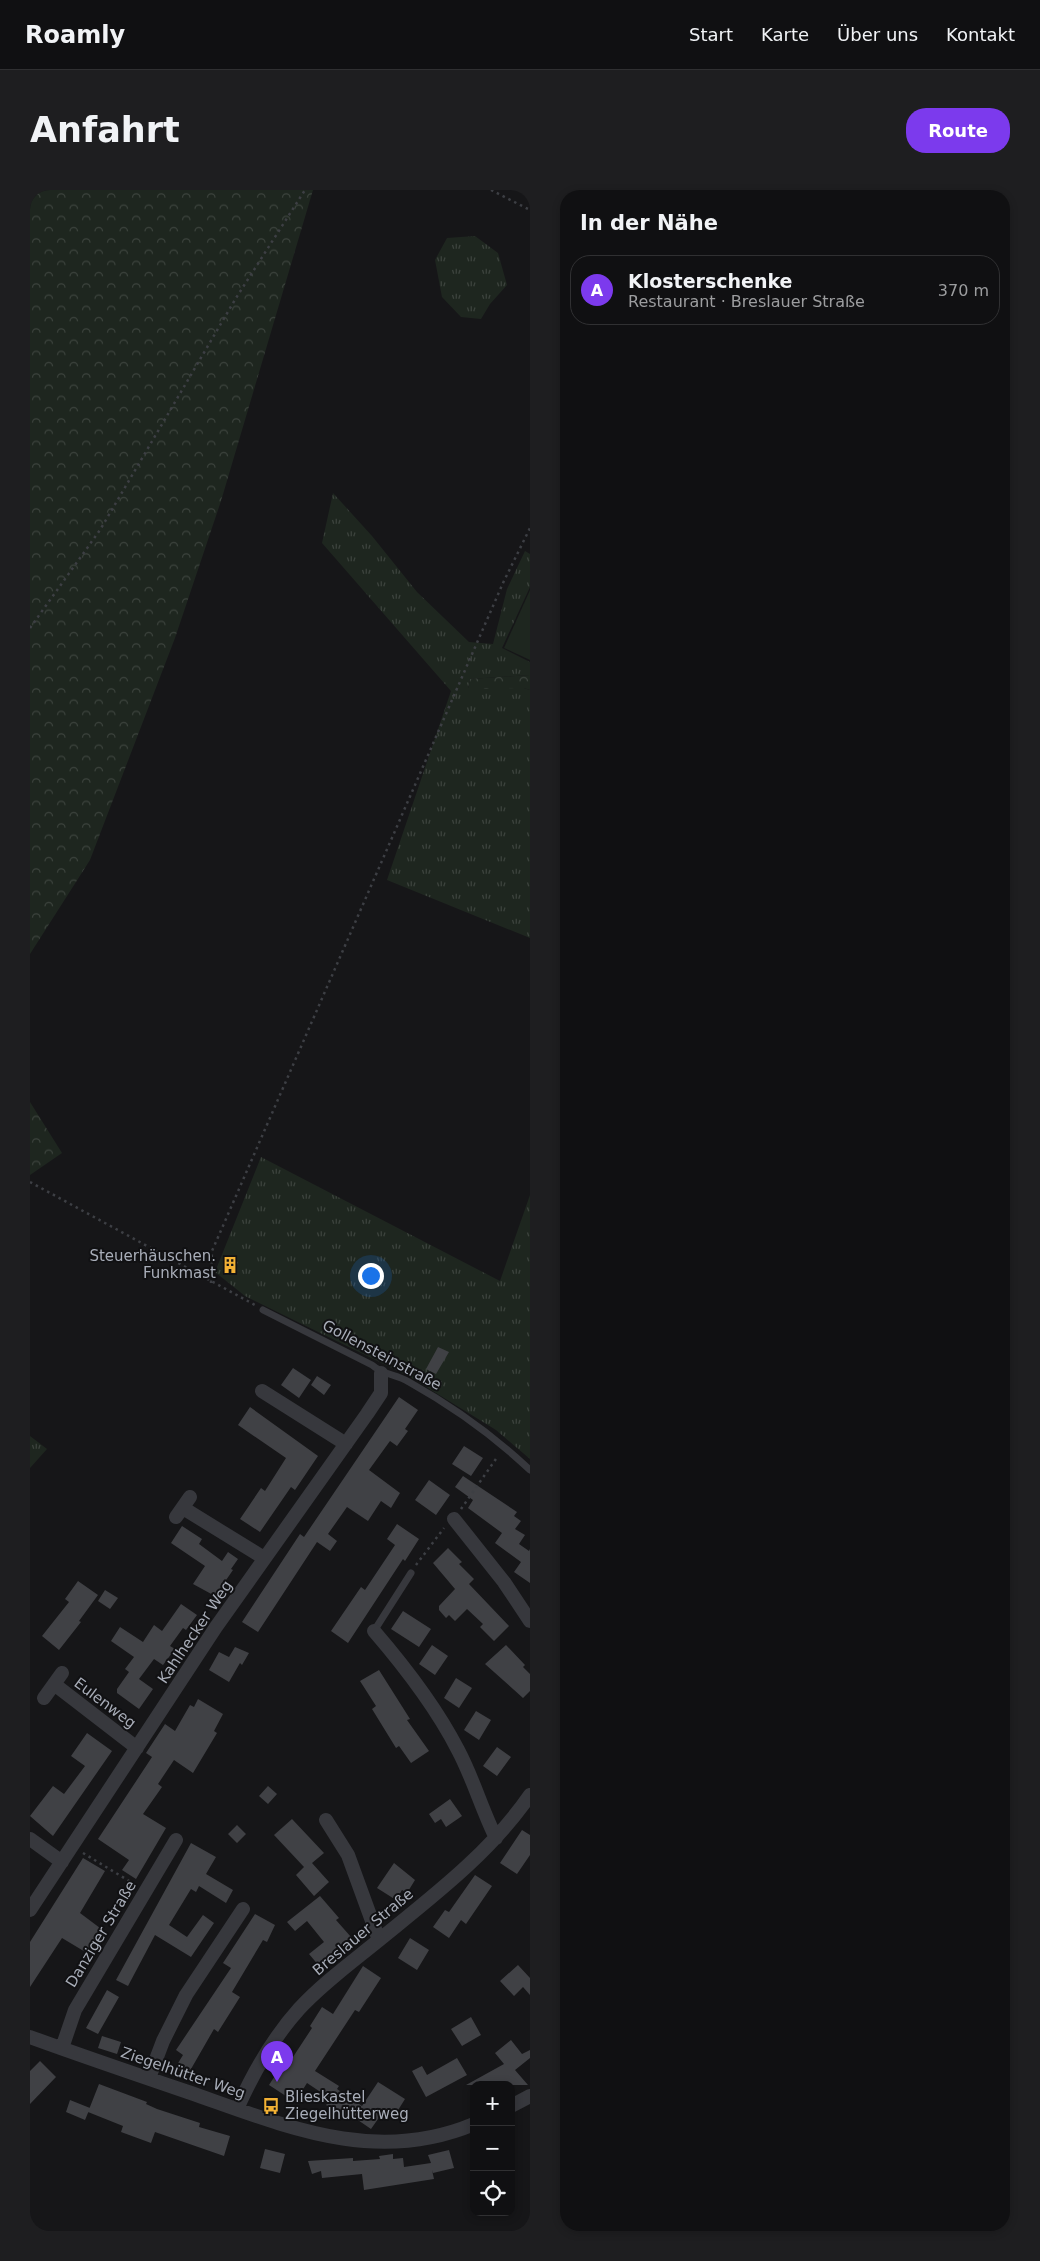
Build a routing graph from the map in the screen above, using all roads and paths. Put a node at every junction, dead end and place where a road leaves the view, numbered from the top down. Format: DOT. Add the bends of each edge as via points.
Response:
graph roads {
  1 [pos="305,190"];
  2 [pos="491,190"];
  3 [pos="530,210"];
  4 [pos="530,528"];
  5 [pos="30,628"];
  6 [pos="30,1182"];
  7 [pos="211,1283"];
  8 [pos="263,1310"];
  9 [pos="381,1373"];
  10 [pos="262,1391"];
  11 [pos="346,1444"];
  12 [pos="505,1447"];
  13 [pos="530,1470"];
  14 [pos="183,1507"];
  15 [pos="454,1519"];
  16 [pos="264,1558"];
  17 [pos="411,1573"];
  18 [pos="530,1621"];
  19 [pos="374,1631"];
  20 [pos="44,1698"];
  21 [pos="137,1748"];
  22 [pos="530,1795"];
  23 [pos="326,1820"];
  24 [pos="496,1838"];
  25 [pos="30,1839"];
  26 [pos="176,1840"];
  27 [pos="71,1846"];
  28 [pos="62,1862"];
  29 [pos="146,1891"];
  30 [pos="243,1909"];
  31 [pos="30,1910"];
  32 [pos="379,1940"];
  33 [pos="31,2039"];
  34 [pos="62,2048"];
  35 [pos="149,2078"];
  36 [pos="530,2096"];
  37 [pos="515,2104"];
  38 [pos="238,2109"];
  39 [pos="470,2125"];
  1 -- 5 [label="path" via="236,298 100,530"];
  2 -- 3 [label="path"];
  4 -- 7 [label="path" via="503,583 212,1251"];
  6 -- 7 [label="path"];
  7 -- 8 [label="path"];
  8 -- 9 [label="lane, Gollensteinstraße" via="372,1365"];
  9 -- 11 [label="street, Kahlhecker Weg" via="381,1393"];
  9 -- 12 [label="lane, Gollensteinstraße" via="408,1381"];
  10 -- 11 [label="street"];
  11 -- 16 [label="street, Kahlhecker Weg"];
  12 -- 13 [label="lane, Gollensteinstraße"];
  12 -- 15 [label="path"];
  14 -- 16 [label="street"];
  15 -- 17 [label="path" via="440,1531"];
  15 -- 18 [label="street"];
  16 -- 21 [label="street, Kahlhecker Weg"];
  17 -- 19 [label="lane"];
  19 -- 24 [label="street" via="444,1723"];
  20 -- 21 [label="street, Eulenweg" via="58,1679"];
  21 -- 27 [label="street, Kahlhecker Weg"];
  22 -- 24 [label="street, Breslauer Straße"];
  23 -- 32 [label="street" via="348,1856"];
  24 -- 32 [label="street, Breslauer Straße"];
  25 -- 28 [label="street"];
  26 -- 29 [label="street, Danziger Straße"];
  27 -- 28 [label="street, Kahlhecker Weg"];
  27 -- 29 [label="path"];
  28 -- 31 [label="street, Kahlhecker Weg"];
  29 -- 34 [label="street, Danziger Straße" via="75,2010"];
  30 -- 35 [label="street" via="186,1994"];
  32 -- 38 [label="street, Breslauer Straße" via="339,1971 279,2033 253,2074"];
  33 -- 34 [label="street, Ziegelhütter Weg"];
  34 -- 35 [label="street, Ziegelhütter Weg"];
  35 -- 38 [label="street, Ziegelhütter Weg"];
  36 -- 37 [label="street"];
  38 -- 39 [label="street, Ziegelhütter Weg" via="298,2130 352,2141 411,2141"];
}
